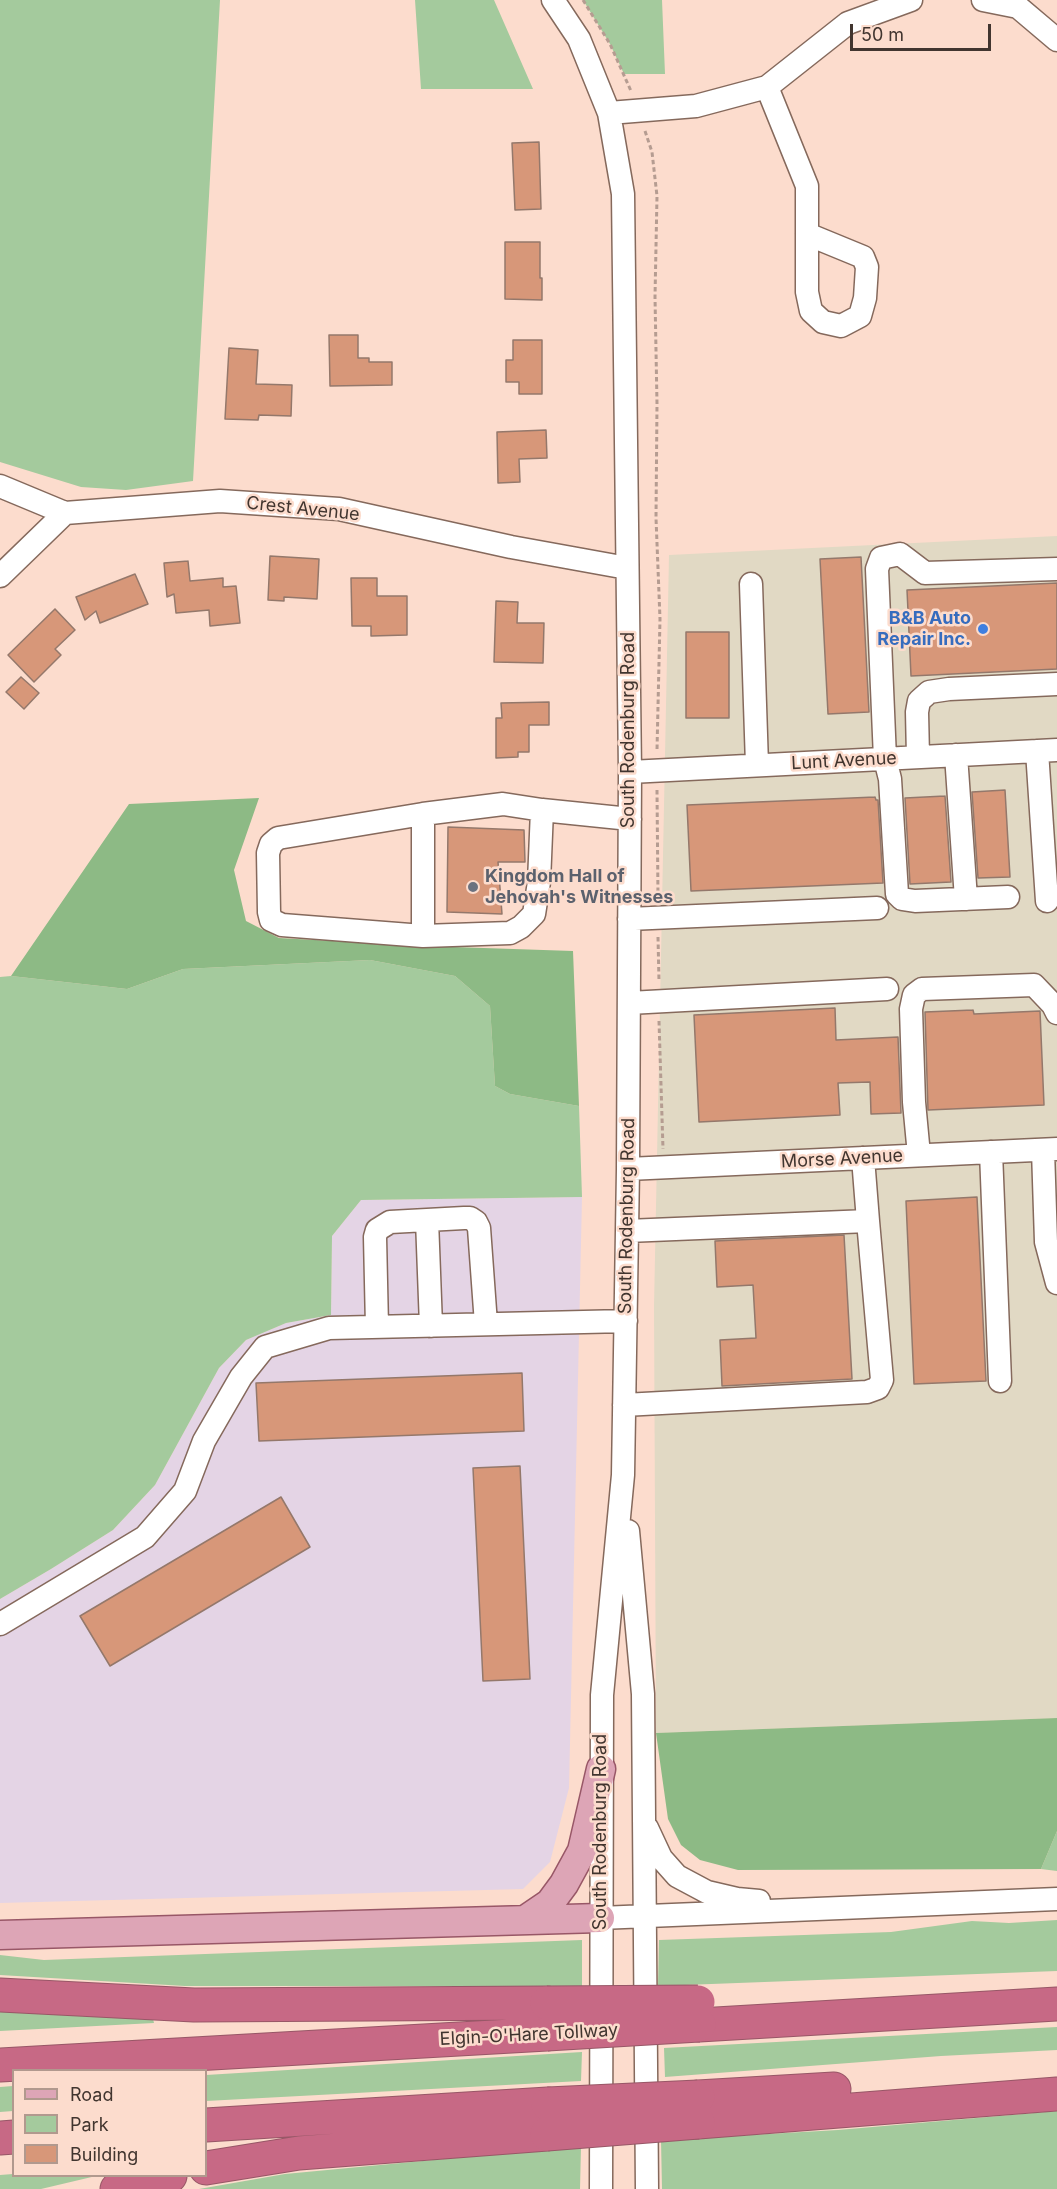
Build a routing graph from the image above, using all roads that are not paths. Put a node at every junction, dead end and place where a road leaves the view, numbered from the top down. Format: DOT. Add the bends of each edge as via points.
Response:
graph roads {
  1 [pos="553,0"];
  2 [pos="911,0"];
  3 [pos="983,0"];
  4 [pos="1057,40"];
  5 [pos="767,87"];
  6 [pos="609,113"];
  7 [pos="807,234"];
  8 [pos="0,486"];
  9 [pos="65,513"];
  10 [pos="627,568"];
  11 [pos="1057,569"];
  12 [pos="0,576"];
  13 [pos="751,584"];
  14 [pos="1057,684"];
  15 [pos="1047,751"];
  16 [pos="956,755"];
  17 [pos="918,757"];
  18 [pos="885,759"];
  19 [pos="757,765"];
  20 [pos="630,772"];
  21 [pos="542,810"];
  22 [pos="423,814"];
  23 [pos="630,819"];
  24 [pos="1008,897"];
  25 [pos="966,899"];
  26 [pos="1047,901"];
  27 [pos="877,908"];
  28 [pos="629,919"];
  29 [pos="423,936"];
  30 [pos="887,989"];
  31 [pos="629,1002"];
  32 [pos="1057,1013"];
  33 [pos="1050,1149"];
  34 [pos="991,1152"];
  35 [pos="919,1155"];
  36 [pos="863,1158"];
  37 [pos="628,1169"];
  38 [pos="427,1220"];
  39 [pos="868,1221"];
  40 [pos="627,1231"];
  41 [pos="1057,1282"];
  42 [pos="626,1321"];
  43 [pos="486,1324"];
  44 [pos="431,1326"];
  45 [pos="377,1327"];
  46 [pos="1000,1381"];
  47 [pos="624,1405"];
  48 [pos="623,1475"];
  49 [pos="0,1624"];
  50 [pos="601,1769"];
  51 [pos="644,1822"];
  52 [pos="1057,1899"];
  53 [pos="799,1909"];
  54 [pos="645,1917"];
  55 [pos="600,1918"];
  56 [pos="525,1920"];
  57 [pos="0,1935"];
  58 [pos="1057,1989"];
  59 [pos="0,1995"];
  60 [pos="1057,2004"];
  61 [pos="698,2014"];
  62 [pos="547,2019"];
  63 [pos="0,2065"];
  64 [pos="1057,2076"];
  65 [pos="1057,2094"];
  66 [pos="698,2110"];
  67 [pos="548,2119"];
  68 [pos="207,2125"];
  69 [pos="207,2168"];
  70 [pos="163,2177"];
  71 [pos="117,2189"];
  72 [pos="601,2189"];
  73 [pos="647,2189"];
  1 -- 6 [label="street, South Rodenburg Road" via="579,39"];
  2 -- 5 [label="street" via="848,23"];
  3 -- 4 [label="street" via="1018,7"];
  5 -- 6 [label="street" via="696,106"];
  5 -- 7 [label="street" via="807,186"];
  6 -- 10 [label="street, South Rodenburg Road" via="623,194"];
  7 -- 7 [label="street" via="807,292 811,310 823,322 841,326 860,316 866,298 867,267 863,257"];
  8 -- 9 [label="street"];
  9 -- 10 [label="street, Crest Avenue" via="220,501 339,509"];
  9 -- 12 [label="street"];
  10 -- 20 [label="street, South Rodenburg Road"];
  11 -- 18 [label="street" via="925,573 900,554 881,558 877,570"];
  13 -- 19 [label="street"];
  14 -- 17 [label="street" via="929,692 919,700"];
  15 -- 16 [label="street, Lunt Avenue"];
  15 -- 26 [label="street"];
  16 -- 17 [label="street, Lunt Avenue"];
  16 -- 25 [label="street"];
  17 -- 18 [label="street, Lunt Avenue"];
  18 -- 19 [label="street, Lunt Avenue"];
  18 -- 25 [label="street" via="890,779 897,894 915,902"];
  19 -- 20 [label="street, Lunt Avenue"];
  20 -- 23 [label="street, South Rodenburg Road"];
  21 -- 22 [label="street" via="503,804"];
  21 -- 23 [label="street"];
  21 -- 29 [label="street" via="534,914 510,933"];
  22 -- 29 [label="street"];
  22 -- 29 [label="street" via="278,838 268,853 271,920 282,925"];
  23 -- 28 [label="street, South Rodenburg Road"];
  24 -- 25 [label="street"];
  27 -- 28 [label="street"];
  28 -- 31 [label="street, South Rodenburg Road"];
  30 -- 31 [label="street"];
  31 -- 37 [label="street, South Rodenburg Road"];
  32 -- 35 [label="street" via="1034,985 922,989 914,995 911,1009"];
  33 -- 34 [label="street, Morse Avenue"];
  33 -- 41 [label="street" via="1046,1242"];
  34 -- 35 [label="street, Morse Avenue"];
  34 -- 46 [label="street"];
  35 -- 36 [label="street, Morse Avenue"];
  36 -- 37 [label="street, Morse Avenue"];
  36 -- 39 [label="street"];
  37 -- 40 [label="street, South Rodenburg Road"];
  38 -- 43 [label="street" via="470,1218 476,1222"];
  38 -- 44 [label="street"];
  38 -- 45 [label="street" via="390,1222 377,1230"];
  39 -- 40 [label="street"];
  39 -- 47 [label="street" via="882,1380 879,1388 867,1392"];
  40 -- 42 [label="street, South Rodenburg Road"];
  42 -- 43 [label="street"];
  42 -- 47 [label="street, South Rodenburg Road"];
  43 -- 44 [label="street"];
  44 -- 45 [label="street"];
  45 -- 49 [label="street" via="329,1328 265,1347 241,1377 204,1440 185,1491 145,1537"];
  47 -- 48 [label="street, South Rodenburg Road"];
  48 -- 50 [label="street, South Rodenburg Road" via="602,1695"];
  48 -- 51 [label="street, South Rodenburg Road" via="643,1694"];
  50 -- 55 [label="street, South Rodenburg Road"];
  50 -- 56 [label="main road" via="582,1851 550,1903"];
  51 -- 53 [label="street" via="661,1858 677,1876 707,1892"];
  51 -- 54 [label="street, South Rodenburg Road"];
  52 -- 53 [label="street"];
  53 -- 54 [label="street"];
  54 -- 55 [label="street"];
  54 -- 73 [label="street, South Rodenburg Road"];
  55 -- 56 [label="main road"];
  55 -- 72 [label="street, South Rodenburg Road"];
  56 -- 57 [label="main road"];
  58 -- 61 [label="highway" via="769,2003"];
  59 -- 62 [label="highway"];
  60 -- 61 [label="highway, Elgin-O'Hare Tollway"];
  61 -- 62 [label="highway, Elgin-O'Hare Tollway, bridge"];
  62 -- 63 [label="highway, Elgin-O'Hare Tollway"];
  64 -- 66 [label="highway"];
  65 -- 66 [label="highway"];
  66 -- 67 [label="highway, bridge"];
  67 -- 68 [label="highway"];
  67 -- 69 [label="highway"];
  70 -- 71 [label="highway"];
}
